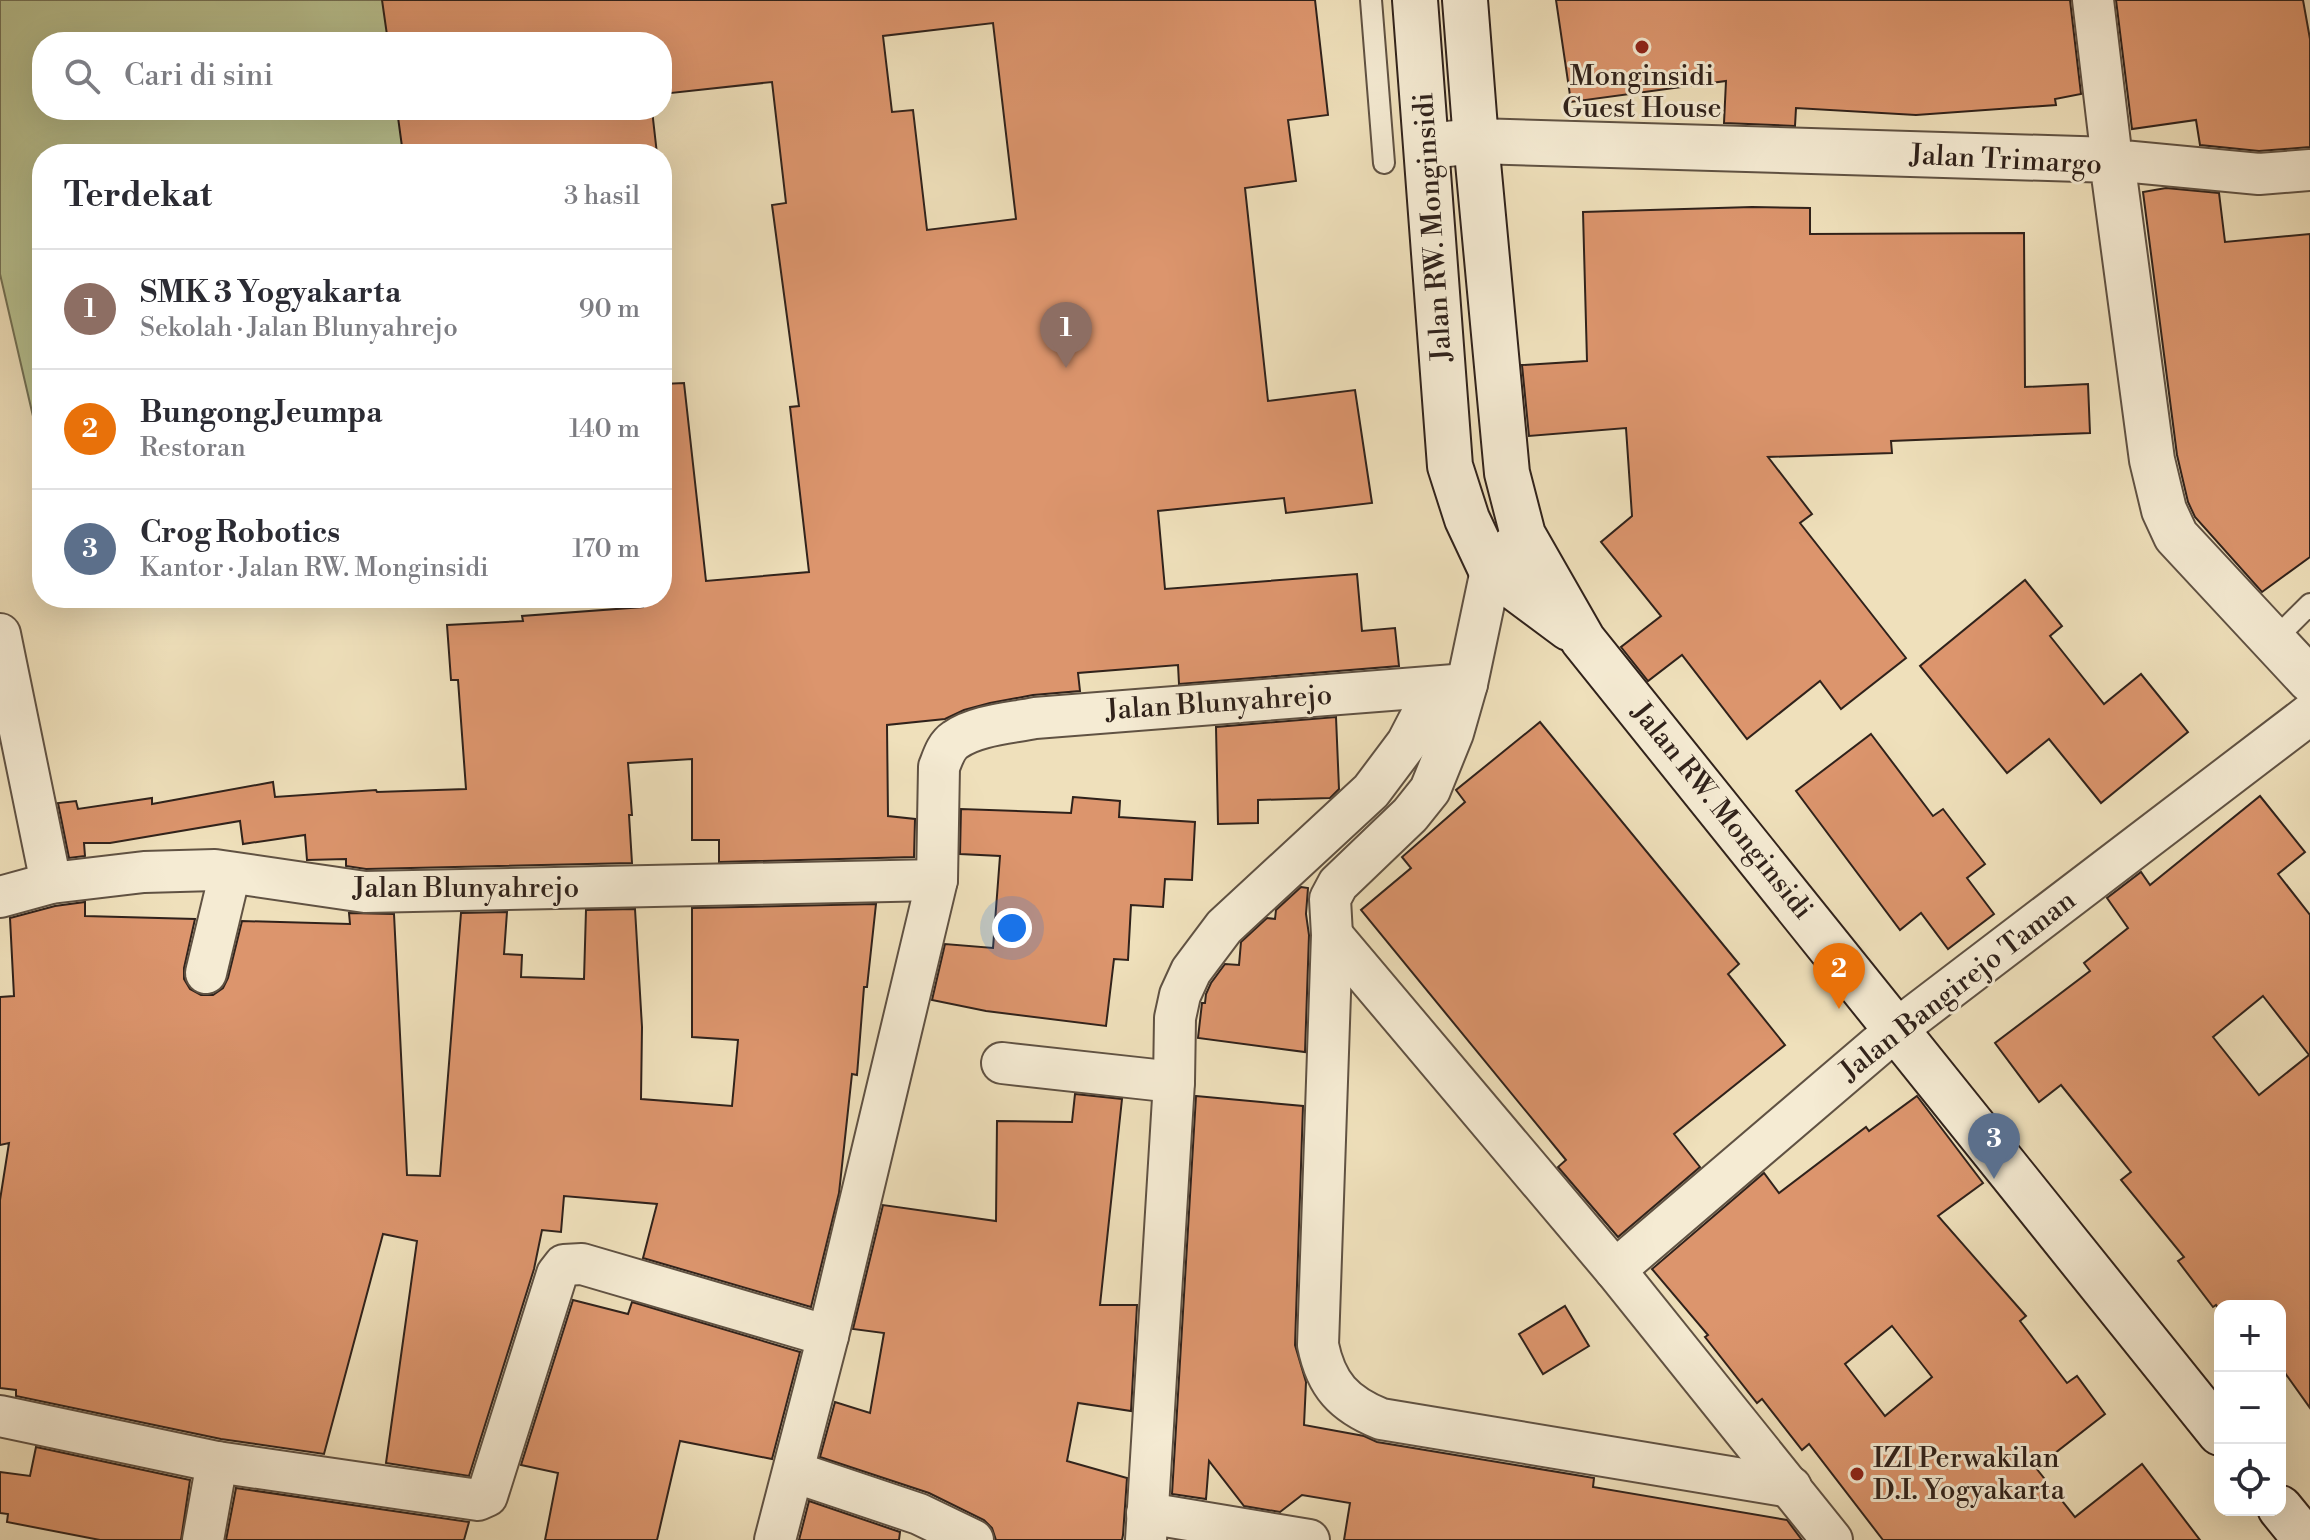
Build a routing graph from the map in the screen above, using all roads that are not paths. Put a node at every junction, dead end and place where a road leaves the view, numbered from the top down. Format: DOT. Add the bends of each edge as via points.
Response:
graph roads {
  1 [pos="1371,0"];
  2 [pos="1415,0"];
  3 [pos="1465,0"];
  4 [pos="2093,0"];
  5 [pos="1476,141"];
  6 [pos="1405,143"];
  7 [pos="2112,160"];
  8 [pos="1384,163"];
  9 [pos="2310,170"];
  10 [pos="1523,535"];
  11 [pos="1491,570"];
  12 [pos="2310,604"];
  13 [pos="0,634"];
  14 [pos="2275,639"];
  15 [pos="1583,640"];
  16 [pos="2310,680"];
  17 [pos="1451,686"];
  18 [pos="2310,714"];
  19 [pos="230,873"];
  20 [pos="937,880"];
  21 [pos="51,883"];
  22 [pos="0,897"];
  23 [pos="1332,935"];
  24 [pos="206,973"];
  25 [pos="1897,1029"];
  26 [pos="1002,1063"];
  27 [pos="1174,1082"];
  28 [pos="1615,1270"];
  29 [pos="828,1336"];
  30 [pos="0,1416"];
  31 [pos="2214,1425"];
  32 [pos="217,1462"];
  33 [pos="794,1472"];
  34 [pos="1791,1487"];
  35 [pos="2286,1515"];
  36 [pos="1146,1526"];
  37 [pos="203,1540"];
  38 [pos="775,1540"];
  39 [pos="973,1540"];
  40 [pos="1309,1540"];
  41 [pos="1832,1540"];
  42 [pos="2306,1540"];
  1 -- 6 [label="lane"];
  2 -- 6 [label="main road, Jalan RW. Monginsidi"];
  3 -- 5 [label="main road, Jalan RW. Monginsidi"];
  4 -- 7 [label="street"];
  5 -- 6 [label="main road, Jalan Trimargo"];
  5 -- 7 [label="main road, Jalan Trimargo"];
  5 -- 10 [label="main road, Jalan RW. Monginsidi" via="1507,473"];
  6 -- 8 [label="lane"];
  6 -- 11 [label="main road, Jalan RW. Monginsidi" via="1450,466"];
  7 -- 9 [label="street" via="2259,174"];
  7 -- 14 [label="main road, Jalan Trimargo" via="2152,460 2164,510 2176,536"];
  10 -- 11 [label="street"];
  10 -- 15 [label="main road, Jalan RW. Monginsidi"];
  11 -- 15 [label="main road, Jalan RW. Monginsidi"];
  11 -- 17 [label="street"];
  12 -- 14 [label="lane"];
  13 -- 21 [label="street"];
  14 -- 16 [label="main road, Jalan Trimargo"];
  15 -- 25 [label="main road, Jalan RW. Monginsidi"];
  17 -- 20 [label="street, Jalan Blunyahrejo" via="1077,713 969,734 954,740 939,767"];
  17 -- 23 [label="street" via="1453,733 1430,790 1338,884 1330,908"];
  17 -- 27 [label="street" via="1371,791 1224,927 1191,971 1175,1018"];
  18 -- 25 [label="street, Jalan Bangirejo Taman"];
  19 -- 20 [label="street, Jalan Blunyahrejo" via="365,892"];
  19 -- 21 [label="street, Jalan Blunyahrejo" via="144,872"];
  19 -- 24 [label="street"];
  20 -- 29 [label="street, Jalan Blunyahrejo"];
  21 -- 22 [label="street, Jalan Blunyahrejo"];
  23 -- 28 [label="street"];
  23 -- 34 [label="street" via="1318,1345 1332,1384 1361,1411 1381,1419"];
  25 -- 28 [label="street, Jalan Bangirejo Taman"];
  25 -- 31 [label="main road, Jalan RW. Monginsidi"];
  26 -- 27 [label="street"];
  27 -- 36 [label="street"];
  28 -- 34 [label="street"];
  29 -- 32 [label="street" via="582,1264 564,1265 483,1499"];
  29 -- 33 [label="street, Jalan Blunyahrejo"];
  30 -- 32 [label="street"];
  32 -- 37 [label="street"];
  33 -- 38 [label="street, Jalan Blunyahrejo"];
  33 -- 39 [label="street" via="919,1514"];
  34 -- 41 [label="street"];
  35 -- 42 [label="main road"];
  36 -- 40 [label="street"];
}
